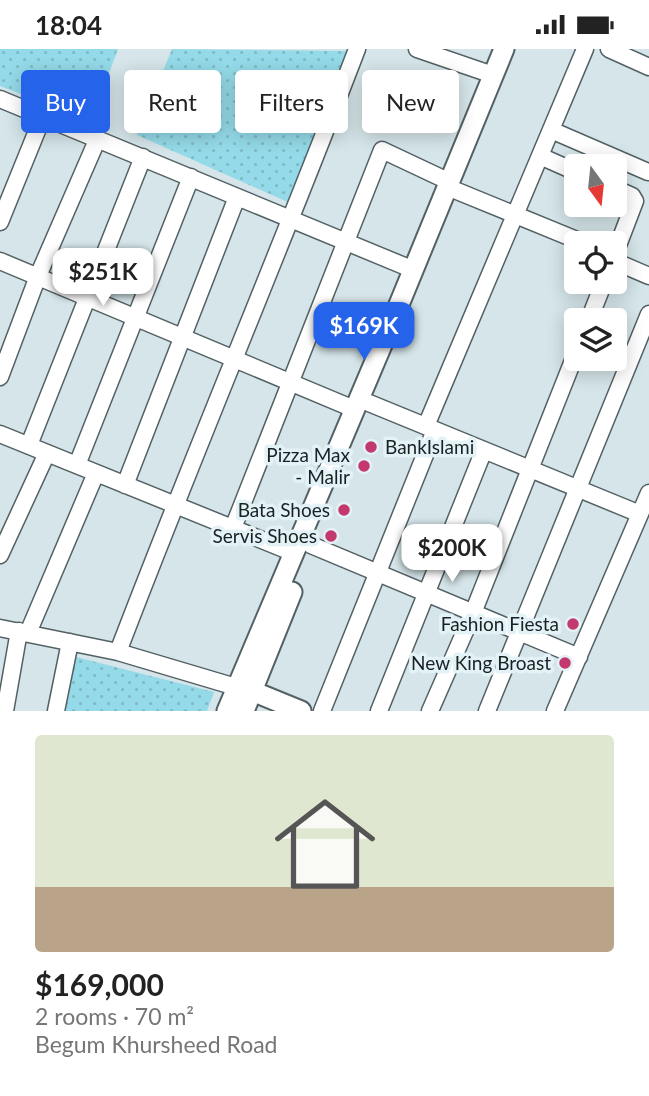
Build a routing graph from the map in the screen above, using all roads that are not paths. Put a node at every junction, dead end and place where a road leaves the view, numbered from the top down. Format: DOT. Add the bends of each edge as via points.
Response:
graph roads {
  1 [pos="357,49"];
  2 [pos="417,49"];
  3 [pos="504,49"];
  4 [pos="516,49"];
  5 [pos="585,49"];
  6 [pos="608,49"];
  7 [pos="649,67"];
  8 [pos="493,75"];
  9 [pos="0,99"];
  10 [pos="21,107"];
  11 [pos="551,130"];
  12 [pos="36,133"];
  13 [pos="86,133"];
  14 [pos="98,138"];
  15 [pos="540,156"];
  16 [pos="143,157"];
  17 [pos="564,167"];
  18 [pos="648,172"];
  19 [pos="191,177"];
  20 [pos="453,186"];
  21 [pos="627,193"];
  22 [pos="237,197"];
  23 [pos="515,215"];
  24 [pos="292,220"];
  25 [pos="0,222"];
  26 [pos="624,231"];
  27 [pos="564,235"];
  28 [pos="346,242"];
  29 [pos="0,261"];
  30 [pos="627,264"];
  31 [pos="414,270"];
  32 [pos="38,276"];
  33 [pos="649,276"];
  34 [pos="87,297"];
  35 [pos="649,314"];
  36 [pos="135,318"];
  37 [pos="183,338"];
  38 [pos="235,360"];
  39 [pos="569,371"];
  40 [pos="0,377"];
  41 [pos="290,383"];
  42 [pos="361,406"];
  43 [pos="431,428"];
  44 [pos="0,434"];
  45 [pos="29,445"];
  46 [pos="484,450"];
  47 [pos="47,453"];
  48 [pos="77,465"];
  49 [pos="530,469"];
  50 [pos="96,473"];
  51 [pos="125,485"];
  52 [pos="576,488"];
  53 [pos="649,493"];
  54 [pos="174,505"];
  55 [pos="640,515"];
  56 [pos="233,529"];
  57 [pos="303,549"];
  58 [pos="0,555"];
  59 [pos="379,574"];
  60 [pos="426,594"];
  61 [pos="473,613"];
  62 [pos="0,628"];
  63 [pos="23,632"];
  64 [pos="519,632"];
  65 [pos="70,642"];
  66 [pos="118,652"];
  67 [pos="579,657"];
  68 [pos="244,689"];
  69 [pos="5,711"];
  70 [pos="56,711"];
  71 [pos="227,711"];
  72 [pos="244,711"];
  73 [pos="301,711"];
  74 [pos="322,711"];
  75 [pos="379,711"];
  76 [pos="430,711"];
  77 [pos="486,711"];
  78 [pos="555,711"];
  1 -- 24 [label="street"];
  2 -- 8 [label="street"];
  3 -- 8 [label="main road"];
  4 -- 20 [label="main road"];
  5 -- 11 [label="street"];
  6 -- 7 [label="street"];
  8 -- 20 [label="main road"];
  9 -- 10 [label="street"];
  11 -- 15 [label="street"];
  11 -- 18 [label="street"];
  12 -- 25 [label="street"];
  13 -- 14 [label="street"];
  14 -- 16 [label="street"];
  14 -- 32 [label="street"];
  15 -- 17 [label="street"];
  15 -- 23 [label="street"];
  16 -- 19 [label="street"];
  16 -- 34 [label="street"];
  19 -- 22 [label="street"];
  19 -- 36 [label="street"];
  20 -- 23 [label="street"];
  20 -- 28 [label="street" via="383,151"];
  20 -- 31 [label="main road"];
  20 -- 42 [label="main road"];
  21 -- 26 [label="street" via="635,201"];
  22 -- 24 [label="street"];
  22 -- 37 [label="street"];
  23 -- 27 [label="street"];
  23 -- 43 [label="street"];
  24 -- 28 [label="street"];
  24 -- 38 [label="street"];
  28 -- 31 [label="street"];
  28 -- 41 [label="street"];
  29 -- 32 [label="street"];
  30 -- 33 [label="street"];
  31 -- 42 [label="main road"];
  32 -- 34 [label="street"];
  32 -- 40 [label="street"];
  34 -- 36 [label="street"];
  34 -- 45 [label="street"];
  35 -- 52 [label="street"];
  36 -- 37 [label="street"];
  36 -- 48 [label="street"];
  37 -- 38 [label="street"];
  37 -- 51 [label="street"];
  38 -- 41 [label="street"];
  38 -- 54 [label="street"];
  39 -- 49 [label="street"];
  41 -- 42 [label="street"];
  41 -- 56 [label="street"];
  42 -- 43 [label="street"];
  42 -- 57 [label="main road"];
  43 -- 46 [label="street"];
  43 -- 59 [label="street"];
  44 -- 45 [label="street"];
  45 -- 47 [label="street"];
  46 -- 49 [label="street"];
  46 -- 60 [label="street"];
  47 -- 48 [label="street"];
  47 -- 58 [label="street"];
  48 -- 50 [label="street"];
  49 -- 52 [label="street"];
  49 -- 61 [label="street"];
  50 -- 51 [label="street"];
  50 -- 63 [label="street"];
  51 -- 54 [label="street"];
  52 -- 55 [label="street"];
  52 -- 64 [label="street"];
  53 -- 55 [label="street"];
  54 -- 56 [label="street"];
  54 -- 66 [label="street"];
  55 -- 67 [label="street"];
  56 -- 57 [label="street"];
  57 -- 59 [label="street"];
  57 -- 68 [label="main road"];
  59 -- 60 [label="street"];
  59 -- 74 [label="street"];
  60 -- 61 [label="street"];
  60 -- 75 [label="street"];
  61 -- 64 [label="street"];
  61 -- 76 [label="street"];
  62 -- 63 [label="street"];
  63 -- 65 [label="street"];
  63 -- 69 [label="street"];
  64 -- 67 [label="street"];
  64 -- 77 [label="street"];
  65 -- 66 [label="street"];
  65 -- 70 [label="street"];
  66 -- 68 [label="street"];
  67 -- 78 [label="street"];
  68 -- 71 [label="main road"];
  68 -- 72 [label="main road"];
  68 -- 73 [label="main road"];
}
